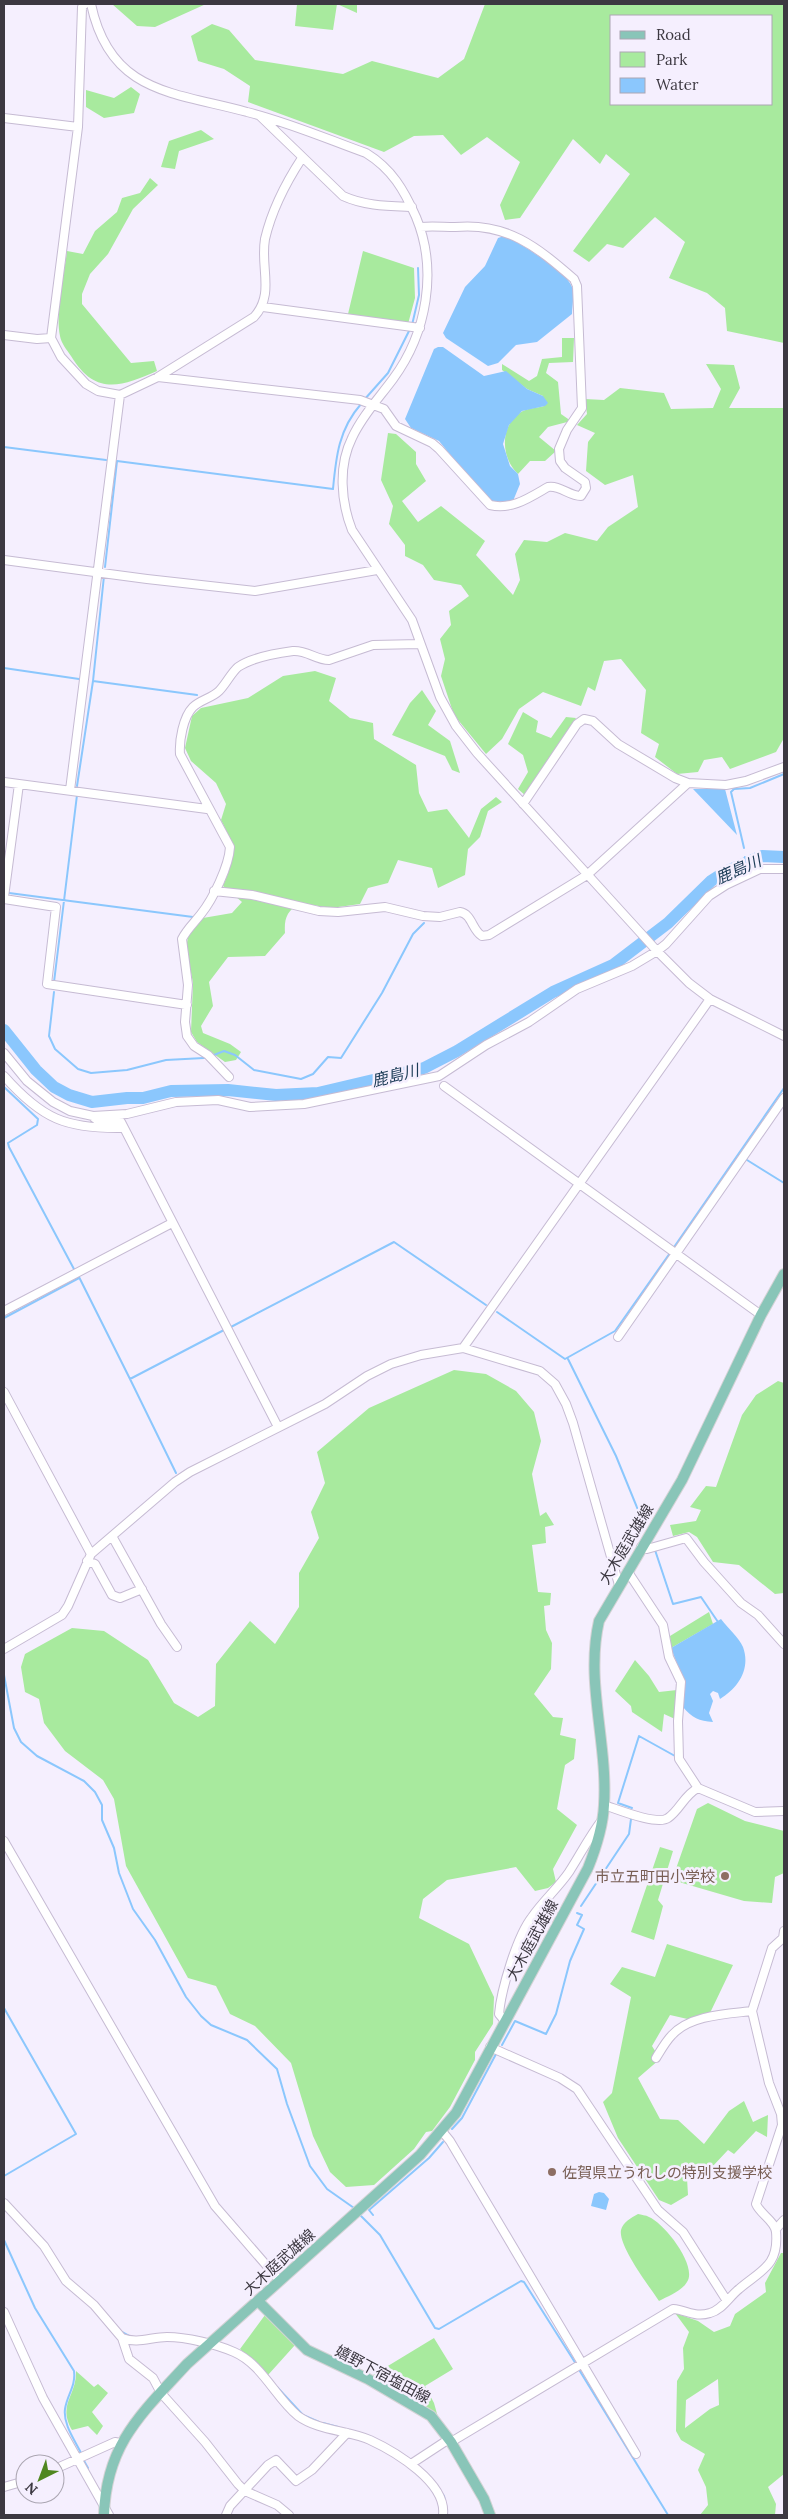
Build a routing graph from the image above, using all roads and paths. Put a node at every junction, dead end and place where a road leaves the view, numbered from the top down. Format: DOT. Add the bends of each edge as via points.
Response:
graph roads {
  1 [pos="85,4"];
  2 [pos="92,4"];
  3 [pos="260,116"];
  4 [pos="4,118"];
  5 [pos="78,127"];
  6 [pos="302,158"];
  7 [pos="412,207"];
  8 [pos="420,227"];
  9 [pos="262,307"];
  10 [pos="420,328"];
  11 [pos="4,335"];
  12 [pos="51,338"];
  13 [pos="158,377"];
  14 [pos="120,395"];
  15 [pos="374,404"];
  16 [pos="4,560"];
  17 [pos="377,570"];
  18 [pos="97,572"];
  19 [pos="420,644"];
  20 [pos="784,768"];
  21 [pos="4,782"];
  22 [pos="19,784"];
  23 [pos="688,784"];
  24 [pos="70,790"];
  25 [pos="522,804"];
  26 [pos="207,809"];
  27 [pos="784,869"];
  28 [pos="587,875"];
  29 [pos="214,891"];
  30 [pos="4,898"];
  31 [pos="657,951"];
  32 [pos="710,999"];
  33 [pos="187,1005"];
  34 [pos="784,1036"];
  35 [pos="4,1053"];
  36 [pos="4,1076"];
  37 [pos="230,1077"];
  38 [pos="444,1086"];
  39 [pos="784,1098"];
  40 [pos="93,1116"];
  41 [pos="123,1128"];
  42 [pos="580,1183"];
  43 [pos="172,1223"];
  44 [pos="677,1253"];
  45 [pos="784,1274"];
  46 [pos="4,1311"];
  47 [pos="761,1315"];
  48 [pos="618,1337"];
  49 [pos="463,1348"];
  50 [pos="4,1392"];
  51 [pos="278,1427"];
  52 [pos="112,1536"];
  53 [pos="641,1547"];
  54 [pos="91,1554"];
  55 [pos="86,1561"];
  56 [pos="628,1572"];
  57 [pos="619,1585"];
  58 [pos="142,1589"];
  59 [pos="784,1644"];
  60 [pos="177,1647"];
  61 [pos="4,1649"];
  62 [pos="698,1788"];
  63 [pos="604,1805"];
  64 [pos="784,1811"];
  65 [pos="602,1820"];
  66 [pos="4,1841"];
  67 [pos="784,1931"];
  68 [pos="752,2011"];
  69 [pos="504,2020"];
  70 [pos="490,2047"];
  71 [pos="656,2058"];
  72 [pos="441,2130"];
  73 [pos="4,2202"];
  74 [pos="784,2220"];
  75 [pos="776,2229"];
  76 [pos="280,2281"];
  77 [pos="258,2301"];
  78 [pos="727,2301"];
  79 [pos="4,2312"];
  80 [pos="122,2338"];
  81 [pos="209,2345"];
  82 [pos="582,2363"];
  83 [pos="161,2393"];
  84 [pos="347,2433"];
  85 [pos="451,2442"];
  86 [pos="120,2443"];
  87 [pos="636,2454"];
  88 [pos="75,2458"];
  89 [pos="412,2463"];
  90 [pos="65,2464"];
  91 [pos="245,2491"];
  92 [pos="104,2510"];
  93 [pos="109,2515"];
  94 [pos="226,2515"];
  95 [pos="289,2515"];
  96 [pos="443,2515"];
  97 [pos="490,2515"];
  1 -- 5 [label="street" via="82,7"];
  2 -- 3 [label="street" via="96,27 105,45 120,64 140,80 171,94"];
  3 -- 6 [label="street"];
  3 -- 7 [label="street" via="366,153 382,163 396,178"];
  4 -- 5 [label="street"];
  5 -- 12 [label="street"];
  6 -- 7 [label="street" via="343,196 356,202"];
  6 -- 9 [label="street" via="279,195 270,220 265,242 266,296"];
  7 -- 8 [label="street"];
  8 -- 10 [label="street" via="427,258 427,295"];
  8 -- 15 [label="street" via="481,226 511,233 574,279 577,286 582,408 558,450 565,468 585,482 586,488 581,496 575,496 554,486 548,487 517,505 490,506 439,449 396,426 384,409"];
  9 -- 10 [label="street"];
  9 -- 13 [label="street" via="245,324"];
  10 -- 15 [label="street" via="395,377"];
  11 -- 12 [label="street"];
  12 -- 14 [label="street" via="61,356 86,384 98,391"];
  13 -- 14 [label="street"];
  13 -- 15 [label="street"];
  14 -- 18 [label="street"];
  15 -- 17 [label="street" via="351,440 343,486 346,515 352,530"];
  16 -- 18 [label="street"];
  17 -- 18 [label="street" via="255,591"];
  17 -- 19 [label="street" via="412,620"];
  18 -- 24 [label="street"];
  19 -- 25 [label="street" via="440,698 456,726"];
  19 -- 26 [label="street" via="373,645 329,660 302,651 291,651 238,667 218,692 194,707 180,743 180,754"];
  20 -- 23 [label="street" via="726,785"];
  21 -- 22 [label="street"];
  22 -- 24 [label="street"];
  22 -- 30 [label="street"];
  23 -- 25 [label="street" via="618,744 593,721 584,719 577,724"];
  23 -- 28 [label="street"];
  24 -- 26 [label="street"];
  25 -- 28 [label="street"];
  26 -- 29 [label="street" via="230,847 230,861"];
  27 -- 31 [label="street" via="760,869 726,885 709,896"];
  28 -- 29 [label="street" via="489,935 482,936 476,933 468,916 460,912 440,917 385,907 319,911 252,895"];
  28 -- 31 [label="street"];
  29 -- 33 [label="street" via="182,939 188,985"];
  30 -- 33 [label="street" via="56,907 47,984"];
  31 -- 32 [label="street"];
  31 -- 40 [label="street" via="632,966 577,989 529,1022 438,1076 304,1104 250,1107 218,1100 176,1102 127,1114"];
  32 -- 34 [label="street"];
  32 -- 42 [label="street"];
  33 -- 37 [label="street" via="187,1036"];
  35 -- 40 [label="street" via="27,1081 53,1102 70,1111"];
  36 -- 41 [label="street" via="39,1110 58,1120 90,1129"];
  38 -- 42 [label="street"];
  39 -- 44 [label="street"];
  40 -- 41 [label="street" via="98,1121 121,1122"];
  41 -- 43 [label="street"];
  42 -- 44 [label="street"];
  42 -- 49 [label="street"];
  43 -- 46 [label="street"];
  43 -- 51 [label="street"];
  44 -- 47 [label="street"];
  44 -- 48 [label="street"];
  45 -- 47 [label="main road, 大木庭武雄線"];
  47 -- 53 [label="main road, 大木庭武雄線" via="704,1439"];
  49 -- 51 [label="street" via="391,1364 325,1404"];
  49 -- 57 [label="street" via="540,1371 555,1384 573,1423"];
  50 -- 54 [label="street"];
  51 -- 52 [label="street" via="190,1472"];
  52 -- 54 [label="street"];
  52 -- 58 [label="street"];
  53 -- 56 [label="main road, 大木庭武雄線"];
  53 -- 59 [label="street" via="647,1549 686,1538 741,1603 758,1615"];
  54 -- 55 [label="street"];
  55 -- 58 [label="street" via="95,1564 112,1595 120,1598"];
  55 -- 61 [label="street" via="62,1615"];
  56 -- 57 [label="main road, 大木庭武雄線"];
  56 -- 62 [label="street" via="665,1630 669,1657 681,1682 679,1759"];
  57 -- 63 [label="main road, 大木庭武雄線" via="599,1621 594,1644"];
  58 -- 60 [label="street"];
  62 -- 63 [label="street" via="690,1792 668,1819 658,1822"];
  62 -- 64 [label="street" via="755,1812"];
  63 -- 65 [label="main road, 大木庭武雄線"];
  65 -- 69 [label="main road, 大木庭武雄線" via="588,1868"];
  65 -- 69 [label="street" via="568,1874 523,1930 500,1997 500,2014"];
  66 -- 76 [label="street" via="215,2206"];
  67 -- 68 [label="street" via="783,1938 772,1948"];
  68 -- 71 [label="street" via="714,2016 690,2024 673,2034"];
  68 -- 75 [label="street" via="768,2083 781,2114 781,2131 756,2204"];
  69 -- 70 [label="main road, 大木庭武雄線"];
  70 -- 72 [label="main road, 大木庭武雄線" via="456,2113"];
  70 -- 78 [label="street" via="578,2089 658,2210 684,2232"];
  72 -- 76 [label="main road, 大木庭武雄線" via="420,2155"];
  72 -- 82 [label="street"];
  73 -- 80 [label="street" via="44,2246 66,2281 94,2305"];
  74 -- 75 [label="street"];
  75 -- 78 [label="street" via="775,2252 770,2263"];
  76 -- 77 [label="main road, 大木庭武雄線"];
  77 -- 81 [label="main road, 大木庭武雄線"];
  77 -- 85 [label="main road, 嬉野下宿塩田線" via="307,2350 411,2403 431,2416"];
  78 -- 82 [label="street" via="712,2313 699,2316 673,2309"];
  79 -- 88 [label="street" via="43,2398"];
  80 -- 81 [label="street" via="139,2342 166,2337 188,2338"];
  80 -- 83 [label="street" via="128,2359 153,2378"];
  81 -- 83 [label="main road, 大木庭武雄線"];
  81 -- 84 [label="street" via="233,2351 244,2358 299,2416 315,2425"];
  82 -- 85 [label="street"];
  82 -- 87 [label="street"];
  83 -- 86 [label="main road, 大木庭武雄線"];
  83 -- 91 [label="street"];
  84 -- 89 [label="street" via="370,2440"];
  84 -- 91 [label="street" via="312,2470 296,2481 276,2460 268,2464"];
  85 -- 89 [label="street" via="446,2441"];
  85 -- 97 [label="main road, 嬉野下宿塩田線"];
  86 -- 88 [label="street" via="115,2442"];
  86 -- 92 [label="main road, 大木庭武雄線" via="109,2474"];
  88 -- 90 [label="street"];
  88 -- 92 [label="street"];
  89 -- 96 [label="street" via="439,2493"];
  91 -- 94 [label="street"];
  91 -- 95 [label="street" via="277,2505"];
  92 -- 93 [label="street"];
}
